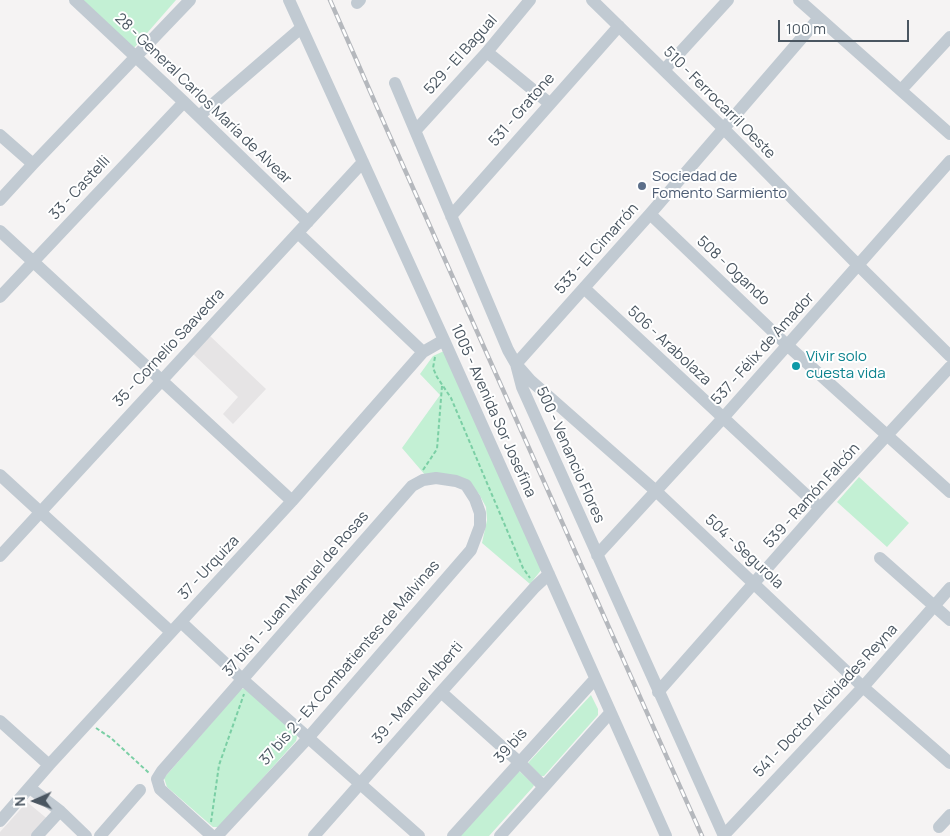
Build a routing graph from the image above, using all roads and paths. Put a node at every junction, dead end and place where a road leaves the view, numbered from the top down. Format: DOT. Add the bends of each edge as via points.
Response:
graph roads {
  1 [pos="74,0"];
  2 [pos="190,0"];
  3 [pos="289,0"];
  4 [pos="530,0"];
  5 [pos="592,0"];
  6 [pos="728,0"];
  7 [pos="799,0"];
  8 [pos="819,18"];
  9 [pos="619,26"];
  10 [pos="301,28"];
  11 [pos="950,37"];
  12 [pos="487,52"];
  13 [pos="136,57"];
  14 [pos="664,70"];
  15 [pos="394,83"];
  16 [pos="901,90"];
  17 [pos="184,102"];
  18 [pos="550,103"];
  19 [pos="199,116"];
  20 [pos="724,129"];
  21 [pos="416,130"];
  22 [pos="950,134"];
  23 [pos="0,135"];
  24 [pos="950,161"];
  25 [pos="363,162"];
  26 [pos="33,164"];
  27 [pos="0,200"];
  28 [pos="650,214"];
  29 [pos="451,216"];
  30 [pos="308,222"];
  31 [pos="0,231"];
  32 [pos="298,233"];
  33 [pos="33,262"];
  34 [pos="859,266"];
  35 [pos="584,288"];
  36 [pos="0,297"];
  37 [pos="440,342"];
  38 [pos="787,345"];
  39 [pos="423,352"];
  40 [pos="950,356"];
  41 [pos="516,364"];
  42 [pos="950,367"];
  43 [pos="160,381"];
  44 [pos="442,385"];
  45 [pos="723,418"];
  46 [pos="887,436"];
  47 [pos="422,471"];
  48 [pos="0,475"];
  49 [pos="657,492"];
  50 [pos="950,492"];
  51 [pos="475,499"];
  52 [pos="292,501"];
  53 [pos="820,508"];
  54 [pos="40,513"];
  55 [pos="597,555"];
  56 [pos="0,556"];
  57 [pos="880,558"];
  58 [pos="549,574"];
  59 [pos="754,584"];
  60 [pos="535,587"];
  61 [pos="950,588"];
  62 [pos="934,606"];
  63 [pos="950,620"];
  64 [pos="181,622"];
  65 [pos="170,632"];
  66 [pos="594,679"];
  67 [pos="245,681"];
  68 [pos="863,687"];
  69 [pos="441,692"];
  70 [pos="658,692"];
  71 [pos="610,712"];
  72 [pos="0,720"];
  73 [pos="87,725"];
  74 [pos="308,738"];
  75 [pos="519,762"];
  76 [pos="950,762"];
  77 [pos="50,765"];
  78 [pos="157,779"];
  79 [pos="361,784"];
  80 [pos="543,786"];
  81 [pos="30,788"];
  82 [pos="140,790"];
  83 [pos="60,811"];
  84 [pos="950,815"];
  85 [pos="0,821"];
  86 [pos="939,828"];
  87 [pos="212,835"];
  88 [pos="37,836"];
  89 [pos="86,836"];
  90 [pos="100,836"];
  91 [pos="314,836"];
  92 [pos="419,836"];
  93 [pos="453,836"];
  94 [pos="500,836"];
  95 [pos="666,836"];
  96 [pos="724,836"];
  1 -- 13 [label="street, 28 - General Carlos María de Alvear"];
  2 -- 13 [label="street"];
  3 -- 10 [label="street, 1005 - Avenida Sor Josefina"];
  4 -- 12 [label="street, 529 - El Bagual"];
  5 -- 9 [label="street, 510 - Ferrocarril Oeste"];
  6 -- 14 [label="street"];
  7 -- 8 [label="street"];
  8 -- 16 [label="street"];
  8 -- 20 [label="street, 533 - El Cimarrón"];
  9 -- 14 [label="street, 510 - Ferrocarril Oeste"];
  9 -- 18 [label="street, 531 - Gratone"];
  10 -- 19 [label="street"];
  10 -- 25 [label="street, 1005 - Avenida Sor Josefina"];
  11 -- 16 [label="street"];
  12 -- 18 [label="street"];
  12 -- 21 [label="street, 529 - El Bagual"];
  13 -- 17 [label="street, 28 - General Carlos María de Alvear"];
  13 -- 26 [label="street"];
  14 -- 20 [label="street, 510 - Ferrocarril Oeste"];
  15 -- 21 [label="street, 500 - Venancio Flores"];
  16 -- 22 [label="street"];
  17 -- 19 [label="street, 28 - General Carlos María de Alvear"];
  17 -- 33 [label="street, 33 - Castelli"];
  18 -- 29 [label="street, 531 - Gratone"];
  19 -- 30 [label="street, 28 - General Carlos María de Alvear"];
  20 -- 28 [label="street, 533 - El Cimarrón"];
  20 -- 34 [label="street, 510 - Ferrocarril Oeste"];
  21 -- 29 [label="street, 500 - Venancio Flores"];
  23 -- 26 [label="street"];
  24 -- 34 [label="street, 537 - Félix de Amador"];
  25 -- 30 [label="street, 35 - Cornelio Saavedra"];
  25 -- 37 [label="street, 1005 - Avenida Sor Josefina"];
  26 -- 27 [label="street"];
  28 -- 35 [label="street, 533 - El Cimarrón"];
  28 -- 38 [label="street, 508 - Ogando"];
  29 -- 41 [label="street, 500 - Venancio Flores"];
  30 -- 32 [label="street, 35 - Cornelio Saavedra"];
  31 -- 33 [label="street"];
  32 -- 39 [label="street"];
  32 -- 43 [label="street, 35 - Cornelio Saavedra"];
  33 -- 36 [label="street, 33 - Castelli"];
  33 -- 43 [label="street"];
  34 -- 38 [label="street, 537 - Félix de Amador"];
  34 -- 40 [label="street, 510 - Ferrocarril Oeste"];
  35 -- 41 [label="street, 533 - El Cimarrón"];
  35 -- 45 [label="street, 506 - Arabolaza"];
  37 -- 39 [label="street, 37 - Urquiza"];
  37 -- 44 [label="path" via="433,368"];
  37 -- 58 [label="street, 1005 - Avenida Sor Josefina"];
  38 -- 45 [label="street, 537 - Félix de Amador"];
  38 -- 46 [label="street, 508 - Ogando"];
  39 -- 52 [label="street, 37 - Urquiza"];
  41 -- 49 [label="street, 504 - Segurola"];
  41 -- 55 [label="street, 500 - Venancio Flores" via="522,387"];
  42 -- 46 [label="street, 539 - Ramón Falcón"];
  43 -- 52 [label="street"];
  43 -- 54 [label="street, 35 - Cornelio Saavedra"];
  44 -- 47 [label="path" via="437,449"];
  44 -- 60 [label="path" via="452,398 523,568"];
  45 -- 49 [label="street, 537 - Félix de Amador"];
  45 -- 53 [label="street, 506 - Arabolaza"];
  46 -- 50 [label="street, 508 - Ogando"];
  46 -- 53 [label="street, 539 - Ramón Falcón"];
  48 -- 54 [label="street"];
  49 -- 55 [label="street, 537 - Félix de Amador"];
  49 -- 59 [label="street, 504 - Segurola"];
  51 -- 67 [label="street, 37 bis 1 - Juan Manuel de Rosas" via="466,485 456,481 436,478 412,486"];
  51 -- 74 [label="street, 37 bis 2 - Ex Combatientes de Malvinas" via="480,526 471,550"];
  52 -- 64 [label="street, 37 - Urquiza"];
  53 -- 59 [label="street, 539 - Ramón Falcón"];
  54 -- 56 [label="street, 35 - Cornelio Saavedra"];
  54 -- 65 [label="street"];
  55 -- 70 [label="street, 500 - Venancio Flores"];
  57 -- 62 [label="street"];
  58 -- 60 [label="street, 39 - Manuel Alberti"];
  58 -- 66 [label="street, 1005 - Avenida Sor Josefina"];
  59 -- 68 [label="street, 504 - Segurola"];
  59 -- 70 [label="street, 539 - Ramón Falcón"];
  60 -- 69 [label="street, 39 - Manuel Alberti"];
  61 -- 62 [label="street, 541 - Doctor Alcibíades Reyna"];
  62 -- 63 [label="street"];
  62 -- 68 [label="street, 541 - Doctor Alcibíades Reyna"];
  64 -- 65 [label="street, 37 - Urquiza"];
  64 -- 67 [label="street"];
  65 -- 73 [label="street, 37 - Urquiza"];
  66 -- 71 [label="street, 1005 - Avenida Sor Josefina"];
  66 -- 75 [label="street, 39 bis"];
  67 -- 74 [label="street"];
  67 -- 78 [label="street, 37 bis 1 - Juan Manuel de Rosas"];
  67 -- 87 [label="path" via="219,765"];
  68 -- 76 [label="street, 504 - Segurola"];
  68 -- 96 [label="street, 541 - Doctor Alcibíades Reyna"];
  69 -- 75 [label="street"];
  69 -- 79 [label="street, 39 - Manuel Alberti"];
  70 -- 96 [label="street, 500 - Venancio Flores"];
  71 -- 80 [label="street"];
  71 -- 95 [label="street, 1005 - Avenida Sor Josefina"];
  72 -- 77 [label="street"];
  73 -- 77 [label="street, 37 - Urquiza"];
  73 -- 78 [label="path" via="111,738"];
  74 -- 79 [label="street"];
  74 -- 87 [label="street, 37 bis 2 - Ex Combatientes de Malvinas"];
  75 -- 80 [label="street"];
  75 -- 93 [label="street, 39 bis"];
  77 -- 81 [label="street, 37 - Urquiza"];
  78 -- 87 [label="street" via="160,789"];
  79 -- 91 [label="street, 39 - Manuel Alberti"];
  79 -- 92 [label="street"];
  80 -- 94 [label="street"];
  81 -- 83 [label="street"];
  81 -- 85 [label="street, 37 - Urquiza"];
  82 -- 90 [label="street"];
  83 -- 88 [label="street"];
  83 -- 89 [label="street"];
  84 -- 86 [label="street"];
}
